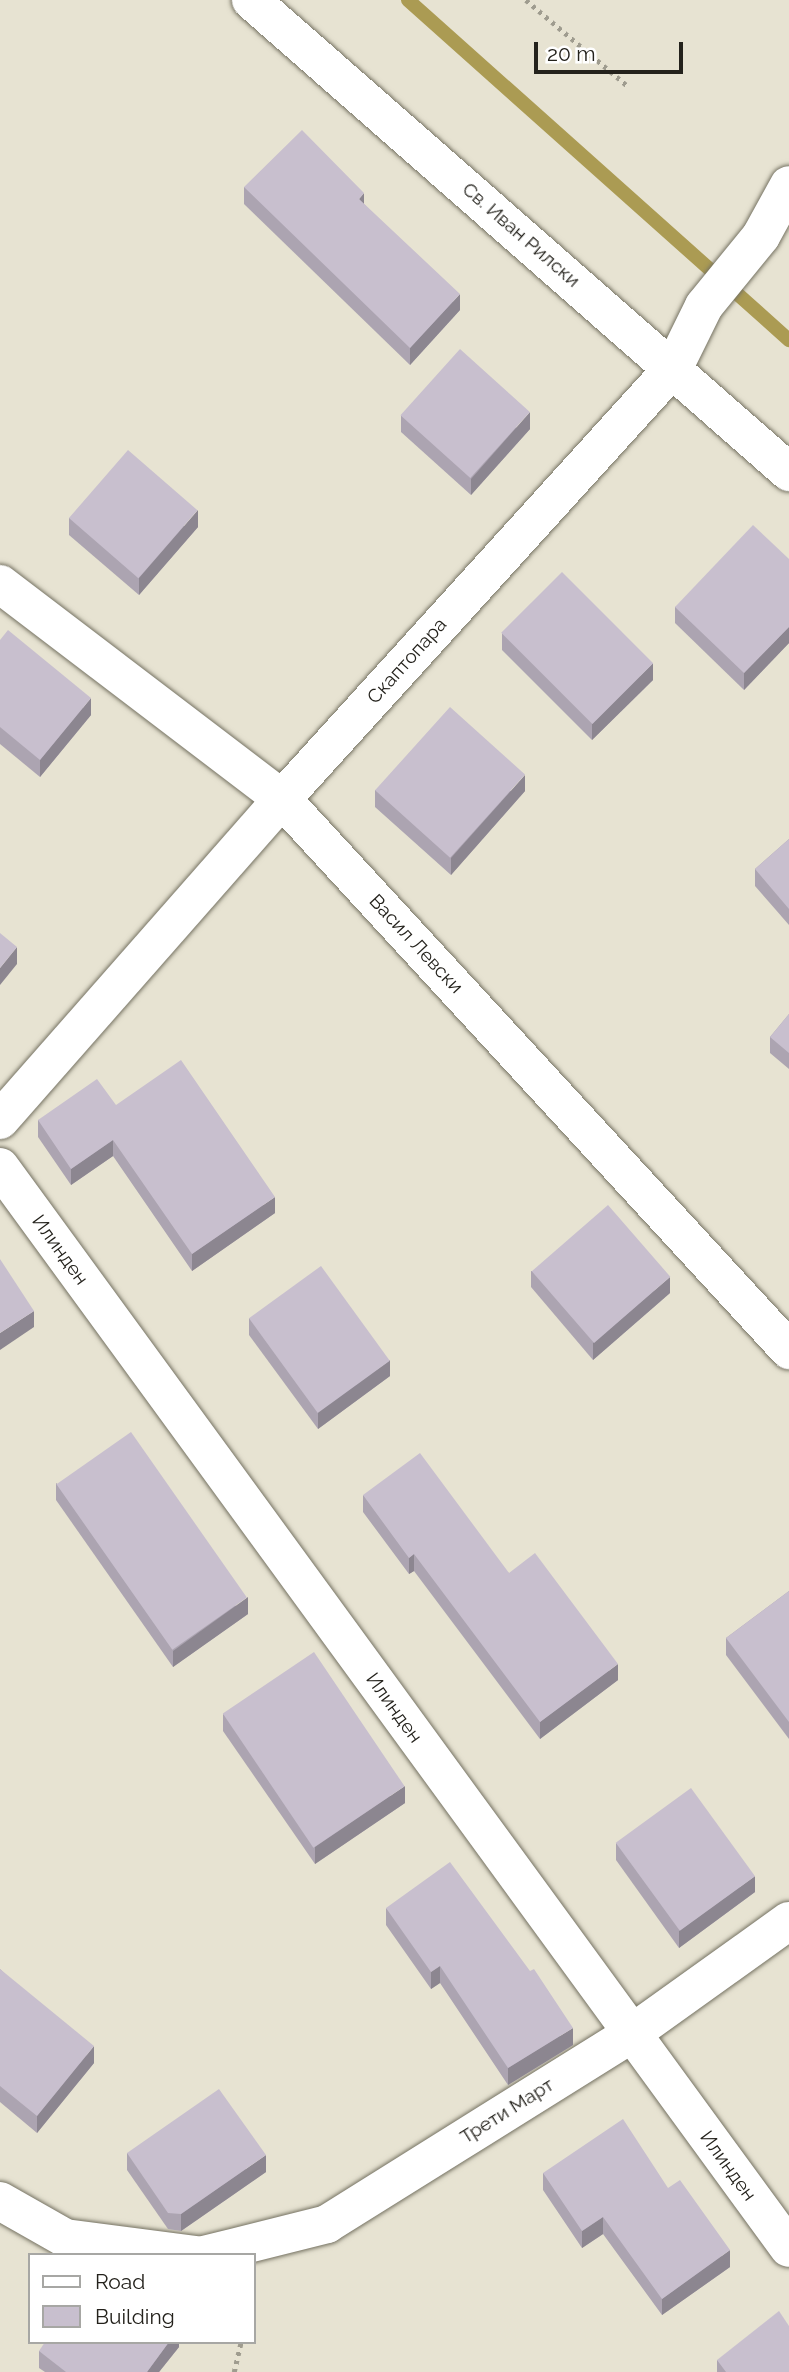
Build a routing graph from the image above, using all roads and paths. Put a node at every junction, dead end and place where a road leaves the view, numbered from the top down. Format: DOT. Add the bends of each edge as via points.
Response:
graph roads {
  1 [pos="251,0"];
  2 [pos="526,0"];
  3 [pos="629,87"];
  4 [pos="789,185"];
  5 [pos="674,367"];
  6 [pos="789,472"];
  7 [pos="0,584"];
  8 [pos="282,799"];
  9 [pos="0,1120"];
  10 [pos="0,1167"];
  11 [pos="789,1350"];
  12 [pos="789,1921"];
  13 [pos="631,2034"];
  14 [pos="0,2201"];
  15 [pos="789,2248"];
  16 [pos="181,2253"];
  17 [pos="212,2253"];
  18 [pos="241,2344"];
  19 [pos="234,2372"];
  1 -- 5 [label="street, Св. Иван Рилски"];
  2 -- 3 [label="path"];
  4 -- 5 [label="street, Скаптопара" via="761,236 704,306"];
  5 -- 6 [label="street, Св. Иван Рилски"];
  5 -- 8 [label="street, Скаптопара"];
  7 -- 8 [label="street, Васил Левски"];
  8 -- 9 [label="street, Скаптопара"];
  8 -- 11 [label="street, Васил Левски"];
  10 -- 13 [label="street, Илинден"];
  12 -- 13 [label="street, Трети Март"];
  13 -- 15 [label="street, Илинден"];
  13 -- 17 [label="street, Трети Март" via="327,2224"];
  14 -- 16 [label="street" via="65,2238"];
  18 -- 19 [label="path"];
}
